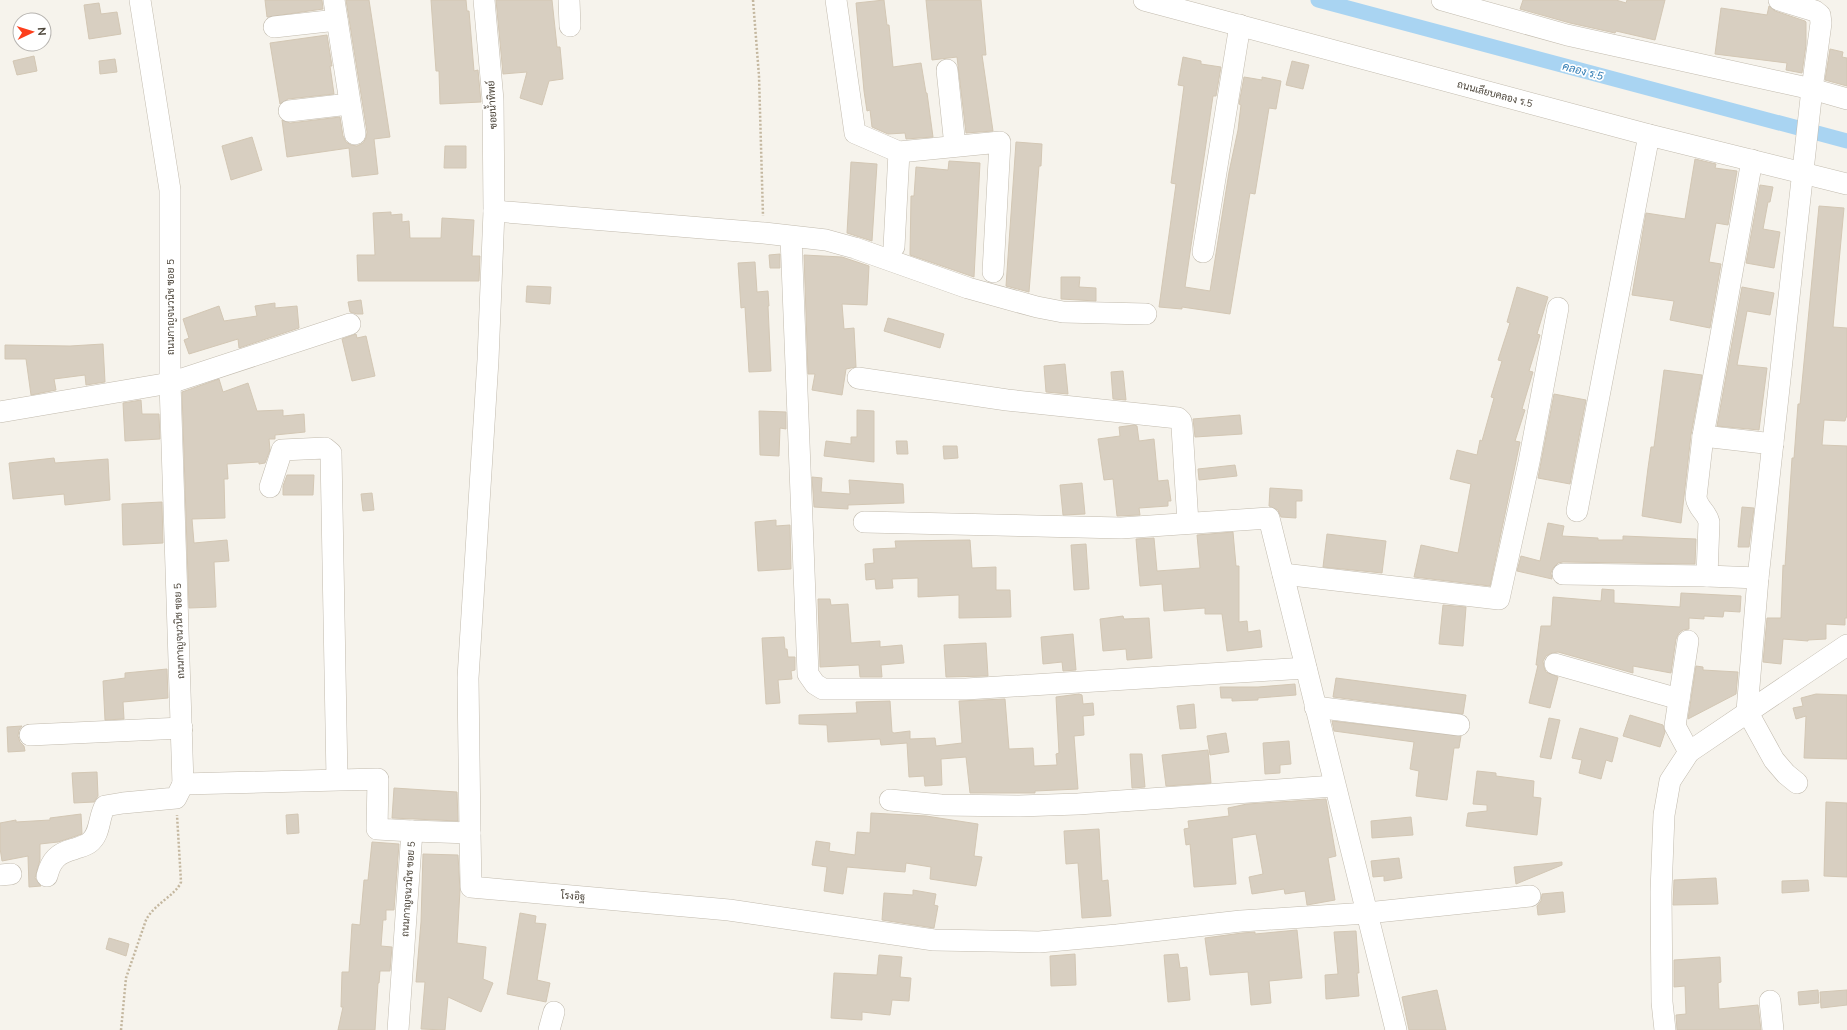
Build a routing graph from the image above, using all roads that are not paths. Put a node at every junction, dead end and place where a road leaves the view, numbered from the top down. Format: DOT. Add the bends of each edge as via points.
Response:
graph roads {
  1 [pos="140,0"];
  2 [pos="334,0"];
  3 [pos="484,0"];
  4 [pos="569,0"];
  5 [pos="836,0"];
  6 [pos="1144,0"];
  7 [pos="1442,0"];
  8 [pos="1779,0"];
  9 [pos="337,20"];
  10 [pos="1240,25"];
  11 [pos="570,26"];
  12 [pos="274,27"];
  13 [pos="947,70"];
  14 [pos="1812,89"];
  15 [pos="1847,99"];
  16 [pos="349,104"];
  17 [pos="289,111"];
  18 [pos="354,134"];
  19 [pos="1649,135"];
  20 [pos="955,146"];
  21 [pos="899,152"];
  22 [pos="1752,160"];
  23 [pos="1803,174"];
  24 [pos="1847,184"];
  25 [pos="494,211"];
  26 [pos="791,237"];
  27 [pos="894,247"];
  28 [pos="1203,252"];
  29 [pos="994,272"];
  30 [pos="1558,308"];
  31 [pos="1146,314"];
  32 [pos="350,324"];
  33 [pos="858,378"];
  34 [pos="170,382"];
  35 [pos="0,412"];
  36 [pos="1703,436"];
  37 [pos="1773,444"];
  38 [pos="270,487"];
  39 [pos="1577,511"];
  40 [pos="864,522"];
  41 [pos="1188,523"];
  42 [pos="1283,574"];
  43 [pos="1563,574"];
  44 [pos="1707,576"];
  45 [pos="1758,578"];
  46 [pos="1688,641"];
  47 [pos="1847,645"];
  48 [pos="1555,664"];
  49 [pos="1306,668"];
  50 [pos="1679,699"];
  51 [pos="1315,707"];
  52 [pos="1747,712"];
  53 [pos="1459,725"];
  54 [pos="182,728"];
  55 [pos="30,735"];
  56 [pos="1689,752"];
  57 [pos="337,779"];
  58 [pos="1798,783"];
  59 [pos="1334,786"];
  60 [pos="180,791"];
  61 [pos="890,800"];
  62 [pos="412,831"];
  63 [pos="470,833"];
  64 [pos="47,876"];
  65 [pos="1530,896"];
  66 [pos="1367,913"];
  67 [pos="1770,1001"];
  68 [pos="398,1030"];
  69 [pos="1396,1030"];
  70 [pos="1665,1030"];
  71 [pos="1773,1030"];
  1 -- 34 [label="street, ถนนกาญจนวนิช ซอย 5" via="170,190"];
  2 -- 9 [label="street"];
  3 -- 25 [label="street, ซอยน้ำทิพย์" via="493,100"];
  4 -- 11 [label="street"];
  5 -- 21 [label="street" via="855,133"];
  6 -- 10 [label="street, ถนนเลียบคลอง ร.5"];
  7 -- 14 [label="street" via="1567,35"];
  8 -- 14 [label="street" via="1815,11 1820,15"];
  9 -- 12 [label="street"];
  9 -- 16 [label="street"];
  10 -- 19 [label="street, ถนนเลียบคลอง ร.5"];
  10 -- 28 [label="street"];
  13 -- 20 [label="street"];
  14 -- 15 [label="street"];
  14 -- 23 [label="street"];
  16 -- 17 [label="street"];
  16 -- 18 [label="street"];
  19 -- 22 [label="street, ถนนเลียบคลอง ร.5"];
  19 -- 39 [label="street"];
  20 -- 21 [label="street"];
  20 -- 29 [label="street" via="1000,142"];
  21 -- 27 [label="street"];
  22 -- 23 [label="street, ถนนเลียบคลอง ร.5"];
  22 -- 36 [label="street"];
  23 -- 24 [label="street, ถนนเลียบคลอง ร.5"];
  23 -- 37 [label="street"];
  25 -- 26 [label="street"];
  25 -- 63 [label="street, ซอยน้ำทิพย์" via="488,360 468,678"];
  26 -- 31 [label="street" via="826,240 855,248 968,288 1036,307 1063,312"];
  26 -- 49 [label="street" via="808,674 815,684 824,689 966,689"];
  30 -- 42 [label="street" via="1529,462 1499,599"];
  32 -- 34 [label="street"];
  33 -- 41 [label="street" via="1007,400 1178,418 1182,427"];
  34 -- 35 [label="street"];
  34 -- 54 [label="street, ถนนกาญจนวนิช ซอย 5"];
  36 -- 37 [label="street"];
  36 -- 44 [label="street" via="1696,497 1697,505 1708,517 1709,522"];
  37 -- 45 [label="street"];
  38 -- 57 [label="street" via="282,450 329,450"];
  40 -- 41 [label="street" via="1100,528"];
  41 -- 42 [label="street" via="1269,518"];
  42 -- 49 [label="street"];
  43 -- 44 [label="street"];
  44 -- 45 [label="street"];
  45 -- 52 [label="street"];
  46 -- 50 [label="street"];
  47 -- 52 [label="street"];
  48 -- 50 [label="street"];
  49 -- 51 [label="street"];
  50 -- 56 [label="street" via="1675,726"];
  51 -- 53 [label="street"];
  51 -- 59 [label="street"];
  52 -- 56 [label="street"];
  52 -- 58 [label="street" via="1774,760"];
  54 -- 55 [label="street"];
  54 -- 60 [label="street, ถนนกาญจนวนิช ซอย 5"];
  56 -- 70 [label="street" via="1670,781 1664,814 1660,892"];
  57 -- 60 [label="street, ถนนกาญจนวนิช ซอย 5"];
  57 -- 62 [label="street, ถนนกาญจนวนิช ซอย 5" via="378,779 377,829"];
  59 -- 61 [label="street" via="1019,806 940,805"];
  59 -- 66 [label="street"];
  60 -- 64 [label="street" via="105,806 100,825 92,840 56,856 50,864"];
  62 -- 63 [label="street"];
  62 -- 68 [label="street, ถนนกาญจนวนิช ซอย 5"];
  63 -- 66 [label="street, โรงอิฐ" via="471,887 729,910 934,940 1039,942 1248,920"];
  65 -- 66 [label="street"];
  66 -- 69 [label="street"];
  67 -- 71 [label="street"];
}
